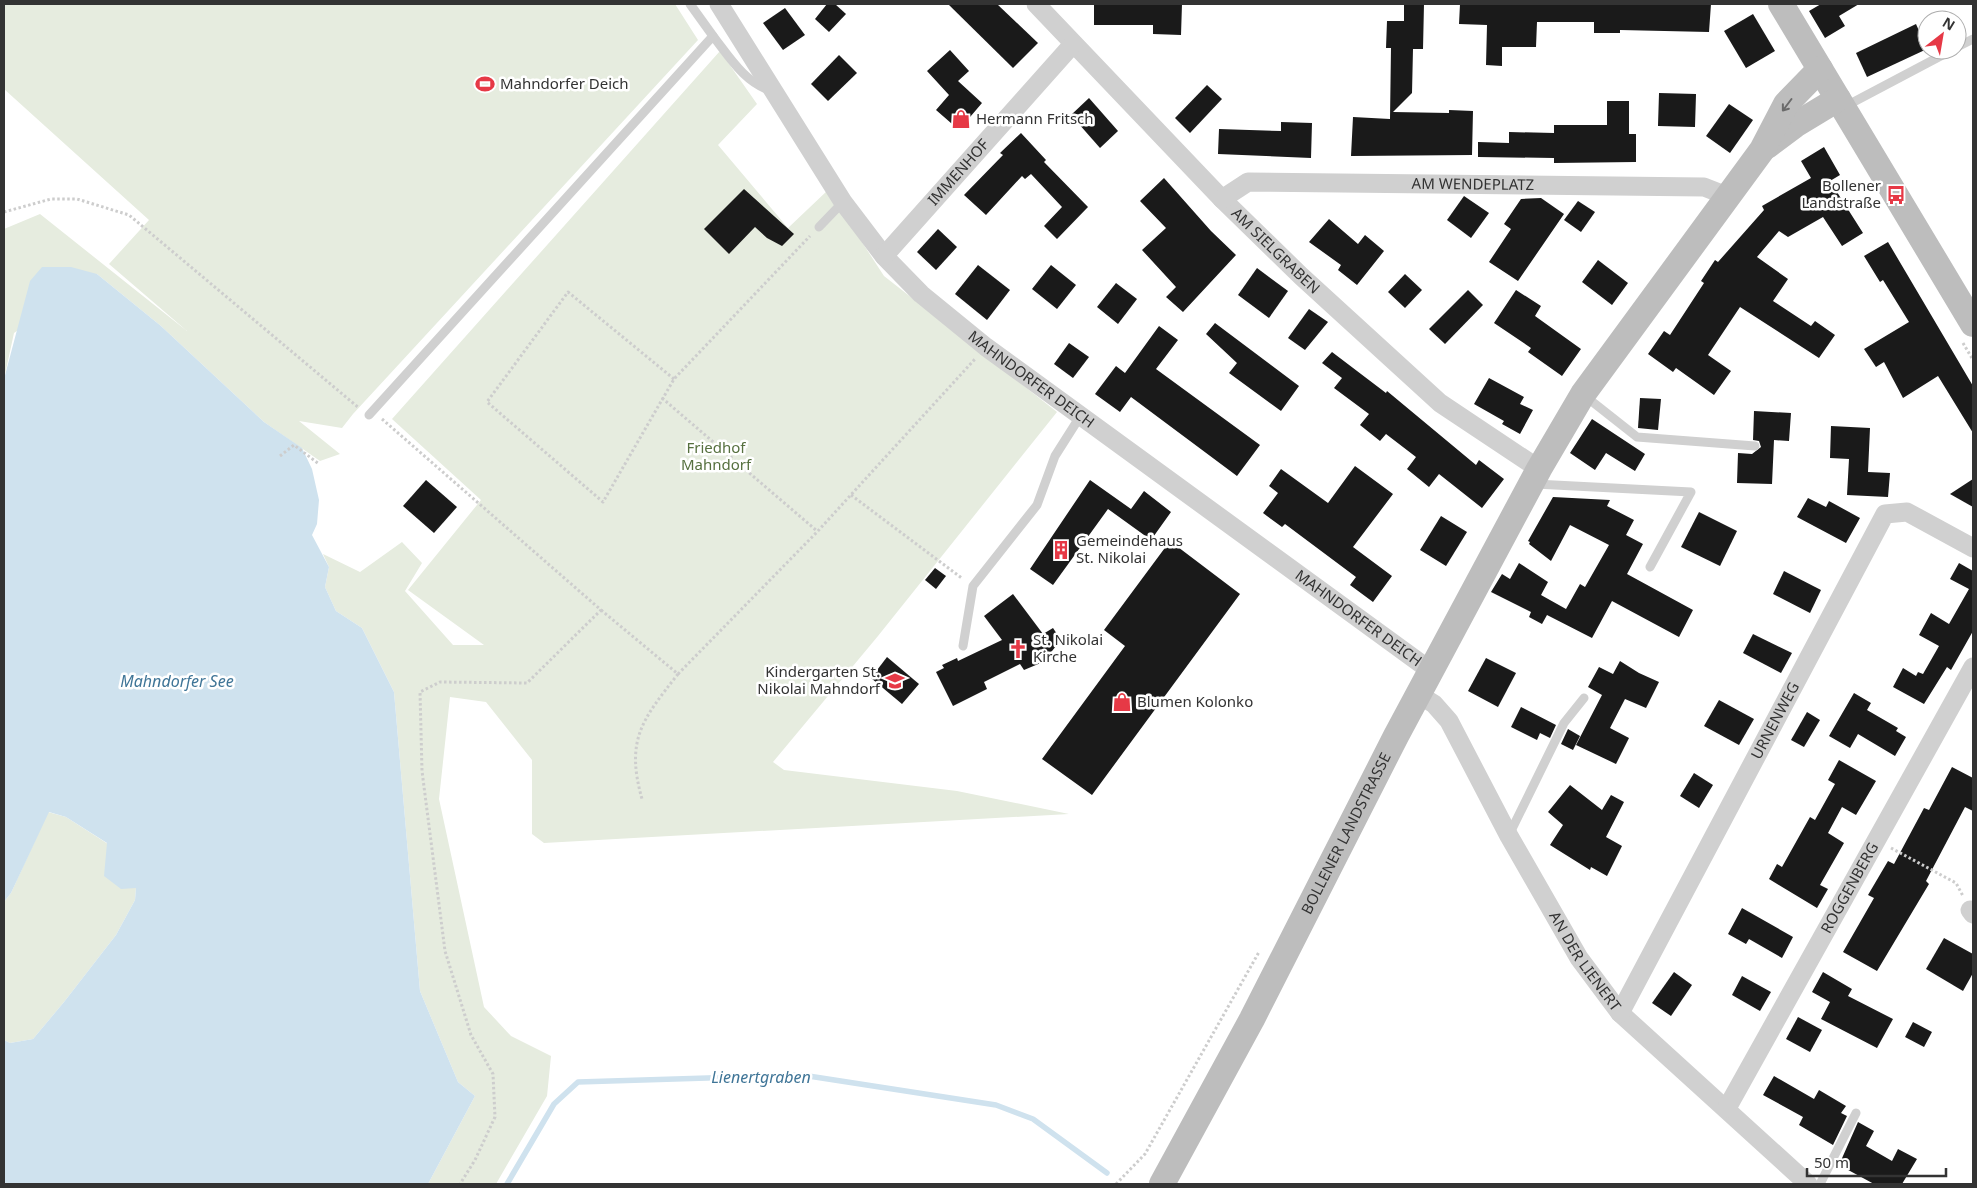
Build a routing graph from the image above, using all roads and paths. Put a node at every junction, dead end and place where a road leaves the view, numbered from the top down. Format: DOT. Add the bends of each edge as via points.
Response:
graph roads {
  1 [pos="690,4"];
  2 [pos="719,4"];
  3 [pos="1036,4"];
  4 [pos="1781,4"];
  5 [pos="714,36"];
  6 [pos="1073,44"];
  7 [pos="1931,60"];
  8 [pos="1820,69"];
  9 [pos="772,91"];
  10 [pos="1841,103"];
  11 [pos="1762,150"];
  12 [pos="1727,196"];
  13 [pos="1222,199"];
  14 [pos="843,202"];
  15 [pos="4,212"];
  16 [pos="819,227"];
  17 [pos="884,256"];
  18 [pos="1973,324"];
  19 [pos="986,347"];
  20 [pos="674,379"];
  21 [pos="1583,394"];
  22 [pos="662,398"];
  23 [pos="369,415"];
  24 [pos="1081,415"];
  25 [pos="1755,446"];
  26 [pos="280,456"];
  27 [pos="319,464"];
  28 [pos="1535,476"];
  29 [pos="852,495"];
  30 [pos="817,532"];
  31 [pos="1973,548"];
  32 [pos="1650,567"];
  33 [pos="972,586"];
  34 [pos="602,610"];
  35 [pos="963,646"];
  36 [pos="1973,667"];
  37 [pos="1431,672"];
  38 [pos="678,674"];
  39 [pos="1418,694"];
  40 [pos="1584,698"];
  41 [pos="642,799"];
  42 [pos="1509,836"];
  43 [pos="1877,841"];
  44 [pos="1972,912"];
  45 [pos="1260,950"];
  46 [pos="1620,1013"];
  47 [pos="1727,1108"];
  48 [pos="1856,1113"];
  49 [pos="460,1184"];
  50 [pos="1116,1184"];
  51 [pos="1162,1184"];
  52 [pos="1808,1184"];
  53 [pos="1820,1184"];
  1 -- 5 [label="lane"];
  2 -- 9 [label="street, MAHNDORFER DEICH"];
  3 -- 6 [label="street, AM SIELGRABEN"];
  4 -- 8 [label="street"];
  5 -- 9 [label="lane" via="740,70 757,86"];
  5 -- 23 [label="lane"];
  6 -- 13 [label="street, AM SIELGRABEN"];
  6 -- 17 [label="street, IMMENHOF"];
  7 -- 10 [label="lane"];
  8 -- 10 [label="street"];
  8 -- 11 [label="street, BOLLENER LANDSTRASSE, one-way" via="1786,104"];
  9 -- 14 [label="street, MAHNDORFER DEICH"];
  10 -- 11 [label="street, BOLLENER LANDSTRASSE" via="1795,125"];
  10 -- 18 [label="street"];
  11 -- 12 [label="street, BOLLENER LANDSTRASSE"];
  12 -- 13 [label="street, AM WENDEPLATZ" via="1704,186 1248,182"];
  12 -- 21 [label="street, BOLLENER LANDSTRASSE"];
  13 -- 28 [label="street, AM SIELGRABEN" via="1440,403"];
  14 -- 16 [label="lane"];
  14 -- 17 [label="street, MAHNDORFER DEICH"];
  15 -- 23 [label="path" via="51,199 77,198 129,214"];
  16 -- 20 [label="path"];
  17 -- 19 [label="street, MAHNDORFER DEICH" via="921,294"];
  19 -- 24 [label="street, MAHNDORFER DEICH"];
  19 -- 29 [label="path"];
  20 -- 22 [label="path"];
  20 -- 22 [label="path" via="568,292 487,402 603,502"];
  21 -- 25 [label="lane" via="1638,437"];
  21 -- 28 [label="street, BOLLENER LANDSTRASSE"];
  22 -- 30 [label="path"];
  23 -- 34 [label="path" via="381,418"];
  24 -- 33 [label="lane" via="1055,456 1037,505"];
  24 -- 37 [label="street, MAHNDORFER DEICH"];
  26 -- 27 [label="path" via="294,445"];
  28 -- 32 [label="lane" via="1691,492"];
  28 -- 37 [label="street, BOLLENER LANDSTRASSE"];
  29 -- 30 [label="path"];
  29 -- 33 [label="path"];
  30 -- 38 [label="path"];
  31 -- 46 [label="street, URNENWEG" via="1907,512 1884,514"];
  33 -- 35 [label="lane"];
  34 -- 38 [label="path"];
  34 -- 49 [label="path" via="528,683 440,682 420,692 422,771 445,951 471,1035 493,1074 495,1117"];
  36 -- 43 [label="street, ROGGENBERG"];
  37 -- 39 [label="street, BOLLENER LANDSTRASSE"];
  38 -- 41 [label="path" via="646,715 638,737 635,760"];
  39 -- 42 [label="street, AN DER LIENERT" via="1434,704 1449,721"];
  39 -- 51 [label="street, BOLLENER LANDSTRASSE" via="1252,1019"];
  40 -- 42 [label="lane" via="1564,723"];
  42 -- 46 [label="street, AN DER LIENERT" via="1579,958"];
  43 -- 44 [label="path" via="1956,883"];
  43 -- 47 [label="street, ROGGENBERG"];
  45 -- 50 [label="path" via="1145,1154"];
  46 -- 47 [label="street, AN DER LIENERT" via="1678,1068"];
  47 -- 52 [label="street, AN DER LIENERT"];
  48 -- 53 [label="lane"];
}
